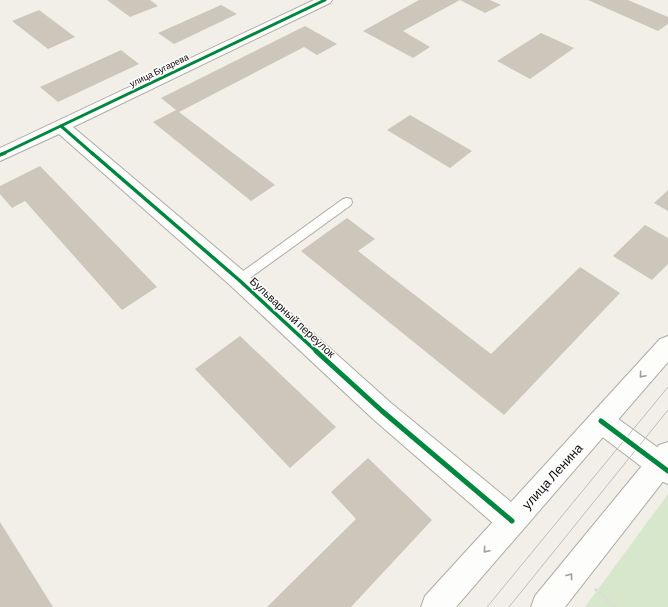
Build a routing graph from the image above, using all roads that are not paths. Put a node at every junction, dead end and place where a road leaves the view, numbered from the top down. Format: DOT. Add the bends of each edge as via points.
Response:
graph roads {
  1 [pos="325,0"];
  2 [pos="61,126"];
  3 [pos="0,155"];
  4 [pos="347,202"];
  5 [pos="239,280"];
  6 [pos="668,346"];
  7 [pos="601,422"];
  8 [pos="665,463"];
  9 [pos="512,521"];
  10 [pos="436,607"];
  11 [pos="546,607"];
  1 -- 2 [label="street, улица Бугарева"];
  2 -- 3 [label="street, улица Бугарева"];
  2 -- 5 [label="street, Бульварный переулок"];
  4 -- 5 [label="lane"];
  5 -- 9 [label="street, Бульварный переулок" via="382,411"];
  6 -- 7 [label="street, улица Ленина, one-way"];
  7 -- 8 [label="street"];
  7 -- 9 [label="street, улица Ленина"];
  11 -- 8 [label="street, one-way" via="578,565"];
  9 -- 10 [label="street, улица Ленина, one-way"];
}
